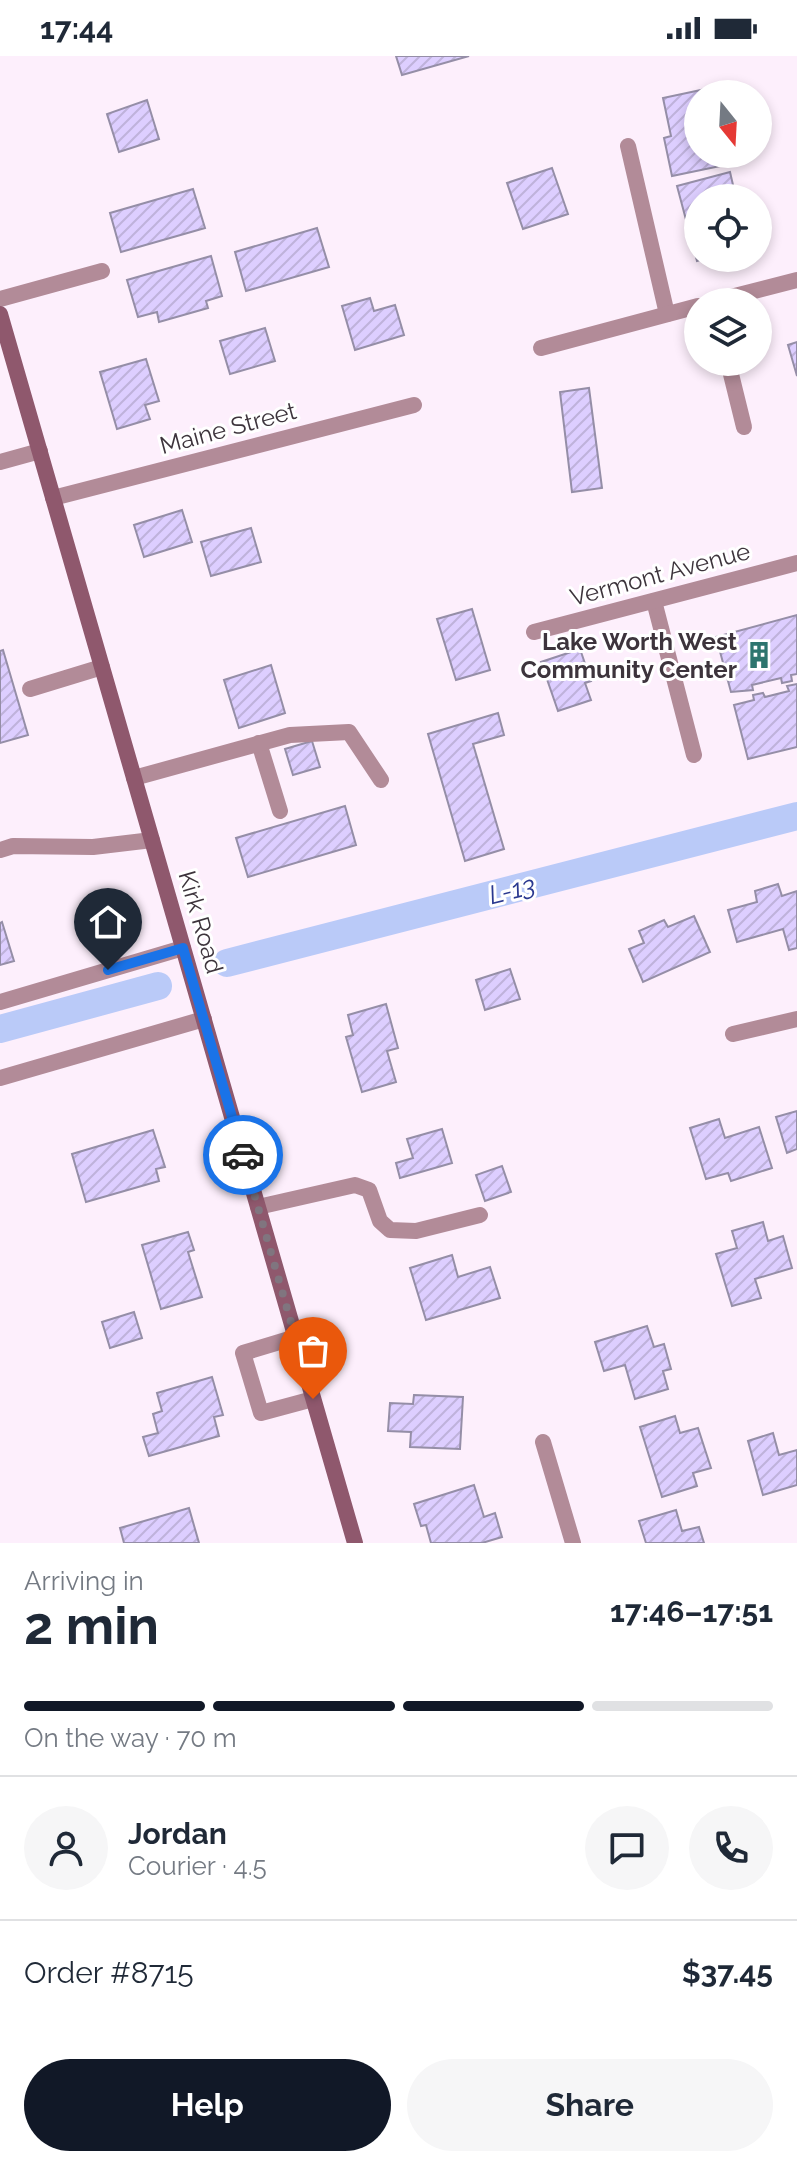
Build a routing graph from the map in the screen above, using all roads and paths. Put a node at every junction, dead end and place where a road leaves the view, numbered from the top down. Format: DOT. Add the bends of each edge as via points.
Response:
graph roads {
  1 [pos="628,146"];
  2 [pos="102,271"];
  3 [pos="797,280"];
  4 [pos="766,288"];
  5 [pos="0,299"];
  6 [pos="684,310"];
  7 [pos="0,314"];
  8 [pos="667,314"];
  9 [pos="541,348"];
  10 [pos="731,376"];
  11 [pos="414,405"];
  12 [pos="744,427"];
  13 [pos="40,451"];
  14 [pos="0,462"];
  15 [pos="53,498"];
  16 [pos="797,563"];
  17 [pos="654,601"];
  18 [pos="534,632"];
  19 [pos="102,667"];
  20 [pos="30,689"];
  21 [pos="259,743"];
  22 [pos="694,755"];
  23 [pos="134,778"];
  24 [pos="381,780"];
  25 [pos="280,811"];
  26 [pos="152,840"];
  27 [pos="0,850"];
  28 [pos="183,948"];
  29 [pos="0,1002"];
  30 [pos="204,1019"];
  31 [pos="797,1019"];
  32 [pos="733,1034"];
  33 [pos="0,1078"];
  34 [pos="258,1207"];
  35 [pos="480,1215"];
  36 [pos="296,1337"];
  37 [pos="313,1399"];
  38 [pos="543,1442"];
  39 [pos="355,1543"];
  40 [pos="573,1543"];
  1 -- 8 [label="street"];
  2 -- 5 [label="street"];
  3 -- 4 [label="street"];
  6 -- 8 [label="street"];
  7 -- 13 [label="street, Kirk Road"];
  8 -- 9 [label="street"];
  10 -- 12 [label="street"];
  11 -- 15 [label="street, Maine Street"];
  13 -- 14 [label="street"];
  13 -- 15 [label="street, Kirk Road"];
  15 -- 19 [label="street, Kirk Road"];
  16 -- 17 [label="street, Vermont Avenue"];
  17 -- 18 [label="street, Vermont Avenue"];
  17 -- 22 [label="street"];
  19 -- 20 [label="street"];
  19 -- 23 [label="street, Kirk Road"];
  21 -- 23 [label="street"];
  21 -- 24 [label="street" via="290,735 349,732"];
  21 -- 25 [label="street"];
  23 -- 26 [label="street, Kirk Road"];
  26 -- 27 [label="street"];
  26 -- 28 [label="street, Kirk Road"];
  28 -- 29 [label="street"];
  28 -- 30 [label="street, Kirk Road"];
  30 -- 33 [label="street"];
  30 -- 34 [label="street, Kirk Road"];
  31 -- 32 [label="street"];
  34 -- 35 [label="street" via="355,1185 369,1190 380,1221 390,1230 416,1231"];
  34 -- 36 [label="street, Kirk Road"];
  36 -- 37 [label="street, Kirk Road"];
  36 -- 37 [label="street" via="243,1353 261,1413"];
  37 -- 39 [label="street, Kirk Road"];
  38 -- 40 [label="street"];
}
